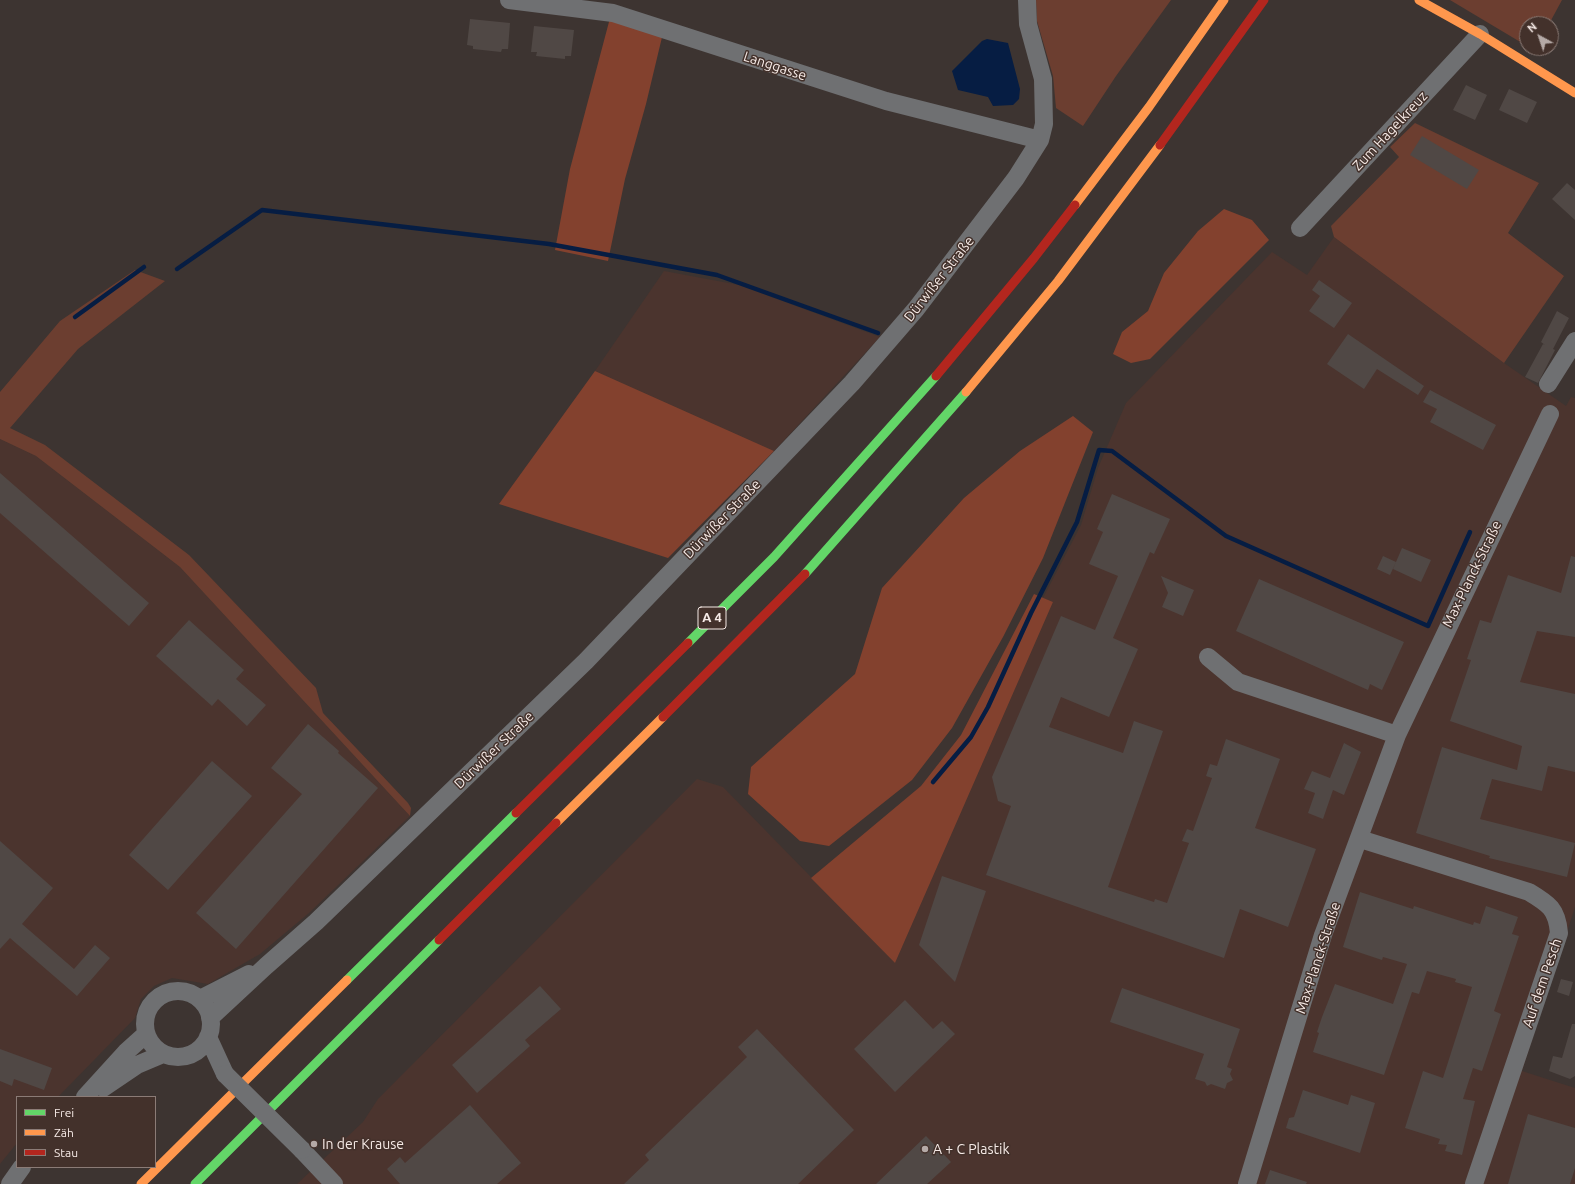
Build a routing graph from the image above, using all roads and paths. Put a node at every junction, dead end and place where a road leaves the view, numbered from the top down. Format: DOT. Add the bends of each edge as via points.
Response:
graph roads {
  1 [pos="509,0"];
  2 [pos="1027,0"];
  3 [pos="1224,0"];
  4 [pos="1264,0"];
  5 [pos="1419,0"];
  6 [pos="1480,34"];
  7 [pos="1575,93"];
  8 [pos="1040,140"];
  9 [pos="1300,228"];
  10 [pos="1575,341"];
  11 [pos="1548,384"];
  12 [pos="1550,414"];
  13 [pos="1208,657"];
  14 [pos="1397,735"];
  15 [pos="1360,839"];
  16 [pos="266,966"];
  17 [pos="200,999"];
  18 [pos="210,1018"];
  19 [pos="146,1034"];
  20 [pos="204,1051"];
  21 [pos="163,1054"];
  22 [pos="86,1096"];
  23 [pos="91,1096"];
  24 [pos="21,1168"];
  25 [pos="10,1184"];
  26 [pos="141,1184"];
  27 [pos="195,1184"];
  28 [pos="334,1184"];
  29 [pos="1247,1184"];
  30 [pos="1474,1184"];
  1 -- 8 [label="street, Langgasse" via="613,13 886,101"];
  2 -- 8 [label="street, Dürwißer Straße" via="1028,24 1043,79 1044,124"];
  3 -- 26 [label="main road, A 4" via="1149,106 1029,264 916,400 774,557"];
  4 -- 27 [label="main road, A 4" via="1176,127 1058,281 943,420 870,503 798,582"];
  5 -- 6 [label="main road"];
  6 -- 7 [label="main road"];
  6 -- 9 [label="street, Zum Hagelkreuz"];
  8 -- 16 [label="street, Dürwißer Straße" via="979,228 916,309 852,383 586,660 316,922"];
  10 -- 11 [label="street"];
  12 -- 14 [label="street, Max-Planck-Straße"];
  13 -- 14 [label="street" via="1238,682"];
  14 -- 15 [label="street, Max-Planck-Straße"];
  15 -- 29 [label="street, Max-Planck-Straße" via="1324,935"];
  15 -- 30 [label="street, Auf dem Pesch" via="1530,892 1547,903 1558,918 1559,933"];
  16 -- 17 [label="street, Dürwißer Straße"];
  16 -- 18 [label="street, Dürwißer Straße"];
  17 -- 18 [label="street" via="207,1008"];
  17 -- 19 [label="street" via="187,992 173,991 160,996 147,1013"];
  18 -- 20 [label="street"];
  19 -- 21 [label="street" via="156,1049"];
  19 -- 22 [label="street"];
  20 -- 21 [label="street" via="174,1056"];
  20 -- 28 [label="street, bridge"];
  21 -- 23 [label="street" via="137,1066"];
  24 -- 25 [label="street"];
}
